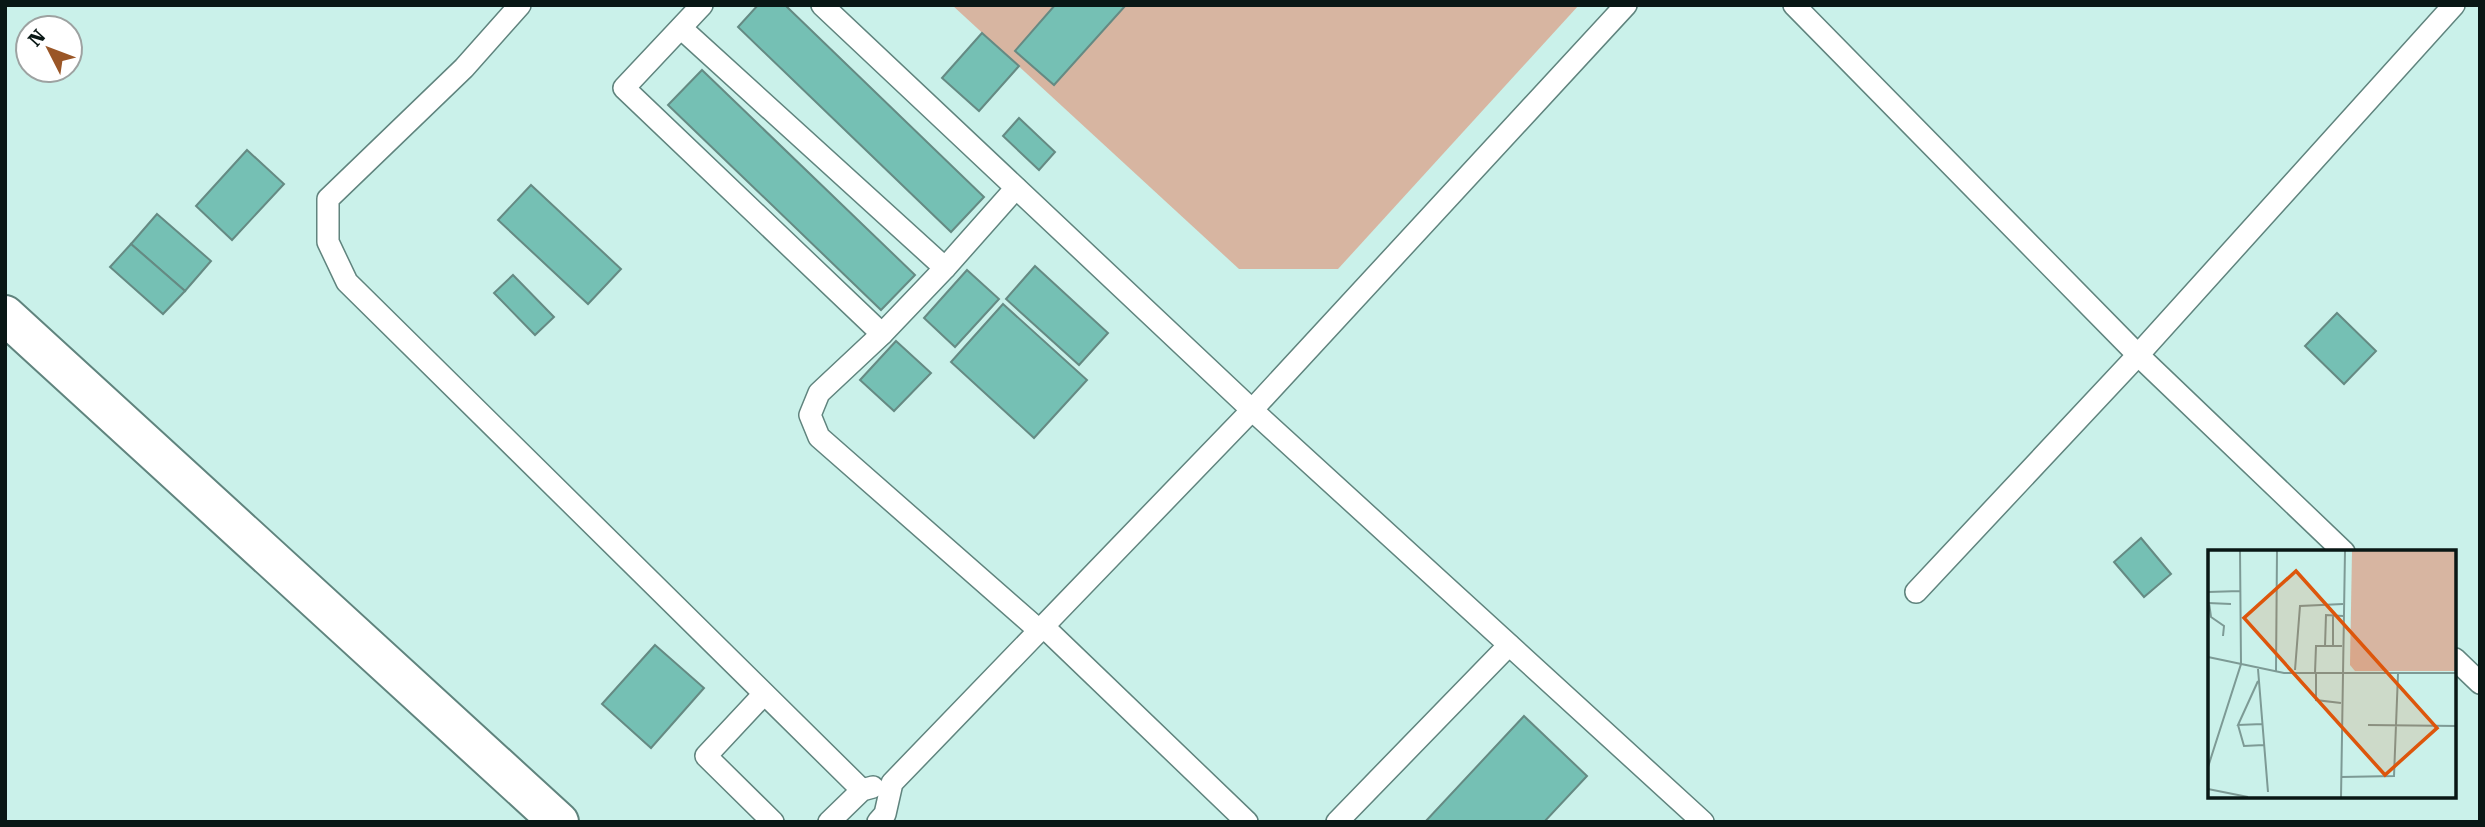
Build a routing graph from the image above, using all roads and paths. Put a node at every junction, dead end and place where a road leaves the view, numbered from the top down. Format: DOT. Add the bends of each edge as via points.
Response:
graph roads {
  1 [pos="520,5"];
  2 [pos="702,5"];
  3 [pos="822,5"];
  4 [pos="1626,5"];
  5 [pos="1794,5"];
  6 [pos="2455,5"];
  7 [pos="681,28"];
  8 [pos="1016,188"];
  9 [pos="945,268"];
  10 [pos="5,315"];
  11 [pos="882,334"];
  12 [pos="2138,355"];
  13 [pos="1252,410"];
  14 [pos="2342,550"];
  15 [pos="1916,592"];
  16 [pos="1042,629"];
  17 [pos="1509,645"];
  18 [pos="2457,661"];
  19 [pos="2480,683"];
  20 [pos="764,694"];
  21 [pos="892,783"];
  22 [pos="862,789"];
  23 [pos="559,822"];
  24 [pos="773,822"];
  25 [pos="829,822"];
  26 [pos="878,822"];
  27 [pos="1247,822"];
  28 [pos="1337,822"];
  29 [pos="1703,822"];
  1 -- 20 [label="lane" via="464,68 328,199 328,242 347,282"];
  2 -- 7 [label="lane"];
  3 -- 8 [label="lane"];
  4 -- 13 [label="lane"];
  5 -- 12 [label="lane"];
  6 -- 12 [label="lane"];
  7 -- 9 [label="lane"];
  7 -- 11 [label="lane" via="624,88"];
  8 -- 9 [label="lane"];
  8 -- 13 [label="lane"];
  9 -- 11 [label="lane"];
  10 -- 23 [label="street"];
  11 -- 16 [label="lane" via="819,393 810,415 819,437"];
  12 -- 14 [label="lane"];
  12 -- 15 [label="lane"];
  13 -- 16 [label="lane"];
  13 -- 17 [label="lane"];
  16 -- 21 [label="lane"];
  16 -- 27 [label="lane"];
  17 -- 28 [label="lane"];
  17 -- 29 [label="lane"];
  18 -- 19 [label="lane"];
  20 -- 22 [label="lane"];
  20 -- 24 [label="lane" via="706,756"];
  21 -- 22 [label="lane"];
  21 -- 26 [label="lane" via="885,814"];
  22 -- 25 [label="lane"];
}
